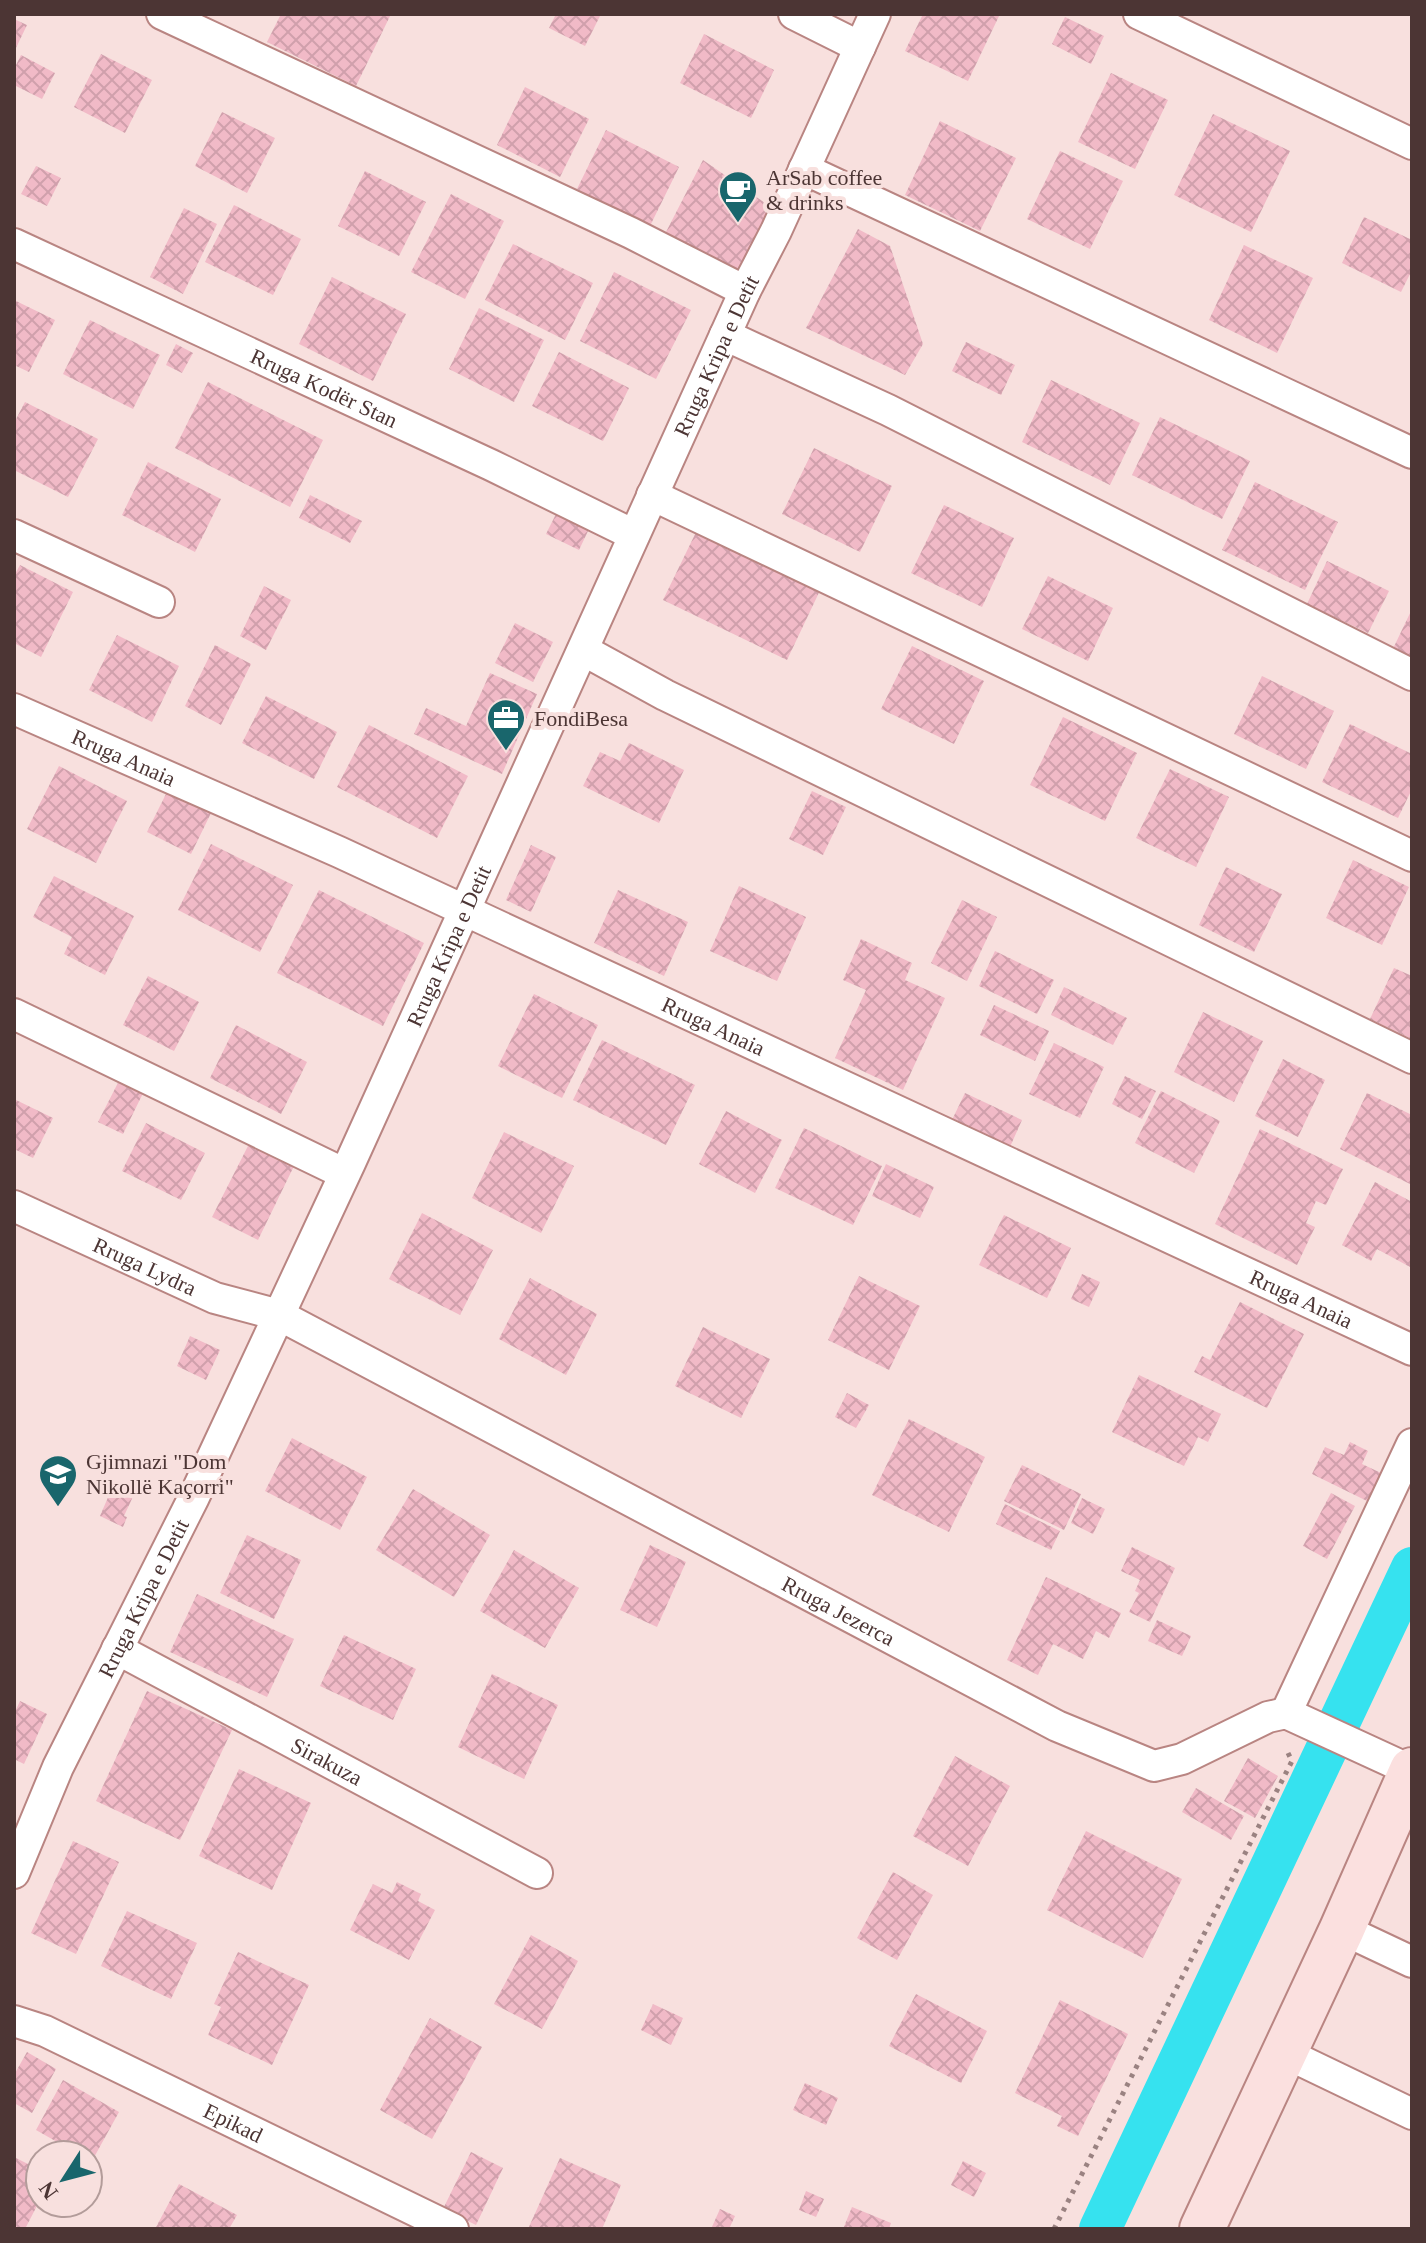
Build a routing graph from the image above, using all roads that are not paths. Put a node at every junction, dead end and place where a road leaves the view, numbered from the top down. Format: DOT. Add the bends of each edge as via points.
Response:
graph roads {
  1 [pos="162,14"];
  2 [pos="794,14"];
  3 [pos="875,14"];
  4 [pos="1139,14"];
  5 [pos="860,47"];
  6 [pos="1412,144"];
  7 [pos="804,169"];
  8 [pos="14,244"];
  9 [pos="745,291"];
  10 [pos="725,335"];
  11 [pos="1412,453"];
  12 [pos="652,495"];
  13 [pos="14,535"];
  14 [pos="634,535"];
  15 [pos="159,602"];
  16 [pos="583,650"];
  17 [pos="1412,675"];
  18 [pos="14,709"];
  19 [pos="1412,856"];
  20 [pos="463,911"];
  21 [pos="14,1014"];
  22 [pos="1412,1058"];
  23 [pos="343,1173"];
  24 [pos="14,1206"];
  25 [pos="279,1315"];
  26 [pos="1412,1350"];
  27 [pos="1412,1444"];
  28 [pos="117,1649"];
  29 [pos="1286,1717"];
  30 [pos="1412,1771"];
  31 [pos="14,1873"];
  32 [pos="537,1873"];
  33 [pos="1342,1929"];
  34 [pos="1412,1962"];
  35 [pos="14,2021"];
  36 [pos="1285,2053"];
  37 [pos="1412,2114"];
  38 [pos="453,2229"];
  39 [pos="1202,2229"];
  1 -- 9 [label="street"];
  2 -- 5 [label="street"];
  3 -- 5 [label="street, Rruga Kripa e Detit"];
  4 -- 6 [label="street"];
  5 -- 7 [label="street, Rruga Kripa e Detit"];
  7 -- 9 [label="street, Rruga Kripa e Detit"];
  7 -- 11 [label="street"];
  8 -- 14 [label="street, Rruga Kodër Stan"];
  9 -- 10 [label="street, Rruga Kripa e Detit"];
  10 -- 12 [label="street, Rruga Kripa e Detit"];
  10 -- 17 [label="street" via="903,417"];
  12 -- 14 [label="street, Rruga Kripa e Detit"];
  12 -- 19 [label="street"];
  13 -- 15 [label="street"];
  14 -- 16 [label="street, Rruga Kripa e Detit"];
  16 -- 20 [label="street, Rruga Kripa e Detit"];
  16 -- 22 [label="street" via="665,695"];
  18 -- 20 [label="street, Rruga Anaia"];
  20 -- 23 [label="street, Rruga Kripa e Detit"];
  20 -- 26 [label="street, Rruga Anaia"];
  21 -- 23 [label="street"];
  23 -- 25 [label="street, Rruga Kripa e Detit"];
  24 -- 25 [label="street, Rruga Lydra" via="215,1298"];
  25 -- 28 [label="street, Rruga Kripa e Detit"];
  25 -- 29 [label="street, Rruga Jezerca" via="1057,1726 1154,1766"];
  27 -- 29 [label="street"];
  28 -- 31 [label="street, Rruga Kripa e Detit" via="58,1767"];
  28 -- 32 [label="street, Sirakuza"];
  29 -- 30 [label="street"];
  30 -- 33 [label="street"];
  33 -- 34 [label="street"];
  33 -- 36 [label="street"];
  35 -- 38 [label="street, Epikad" via="45,2031"];
  36 -- 37 [label="street"];
  36 -- 39 [label="street"];
}
